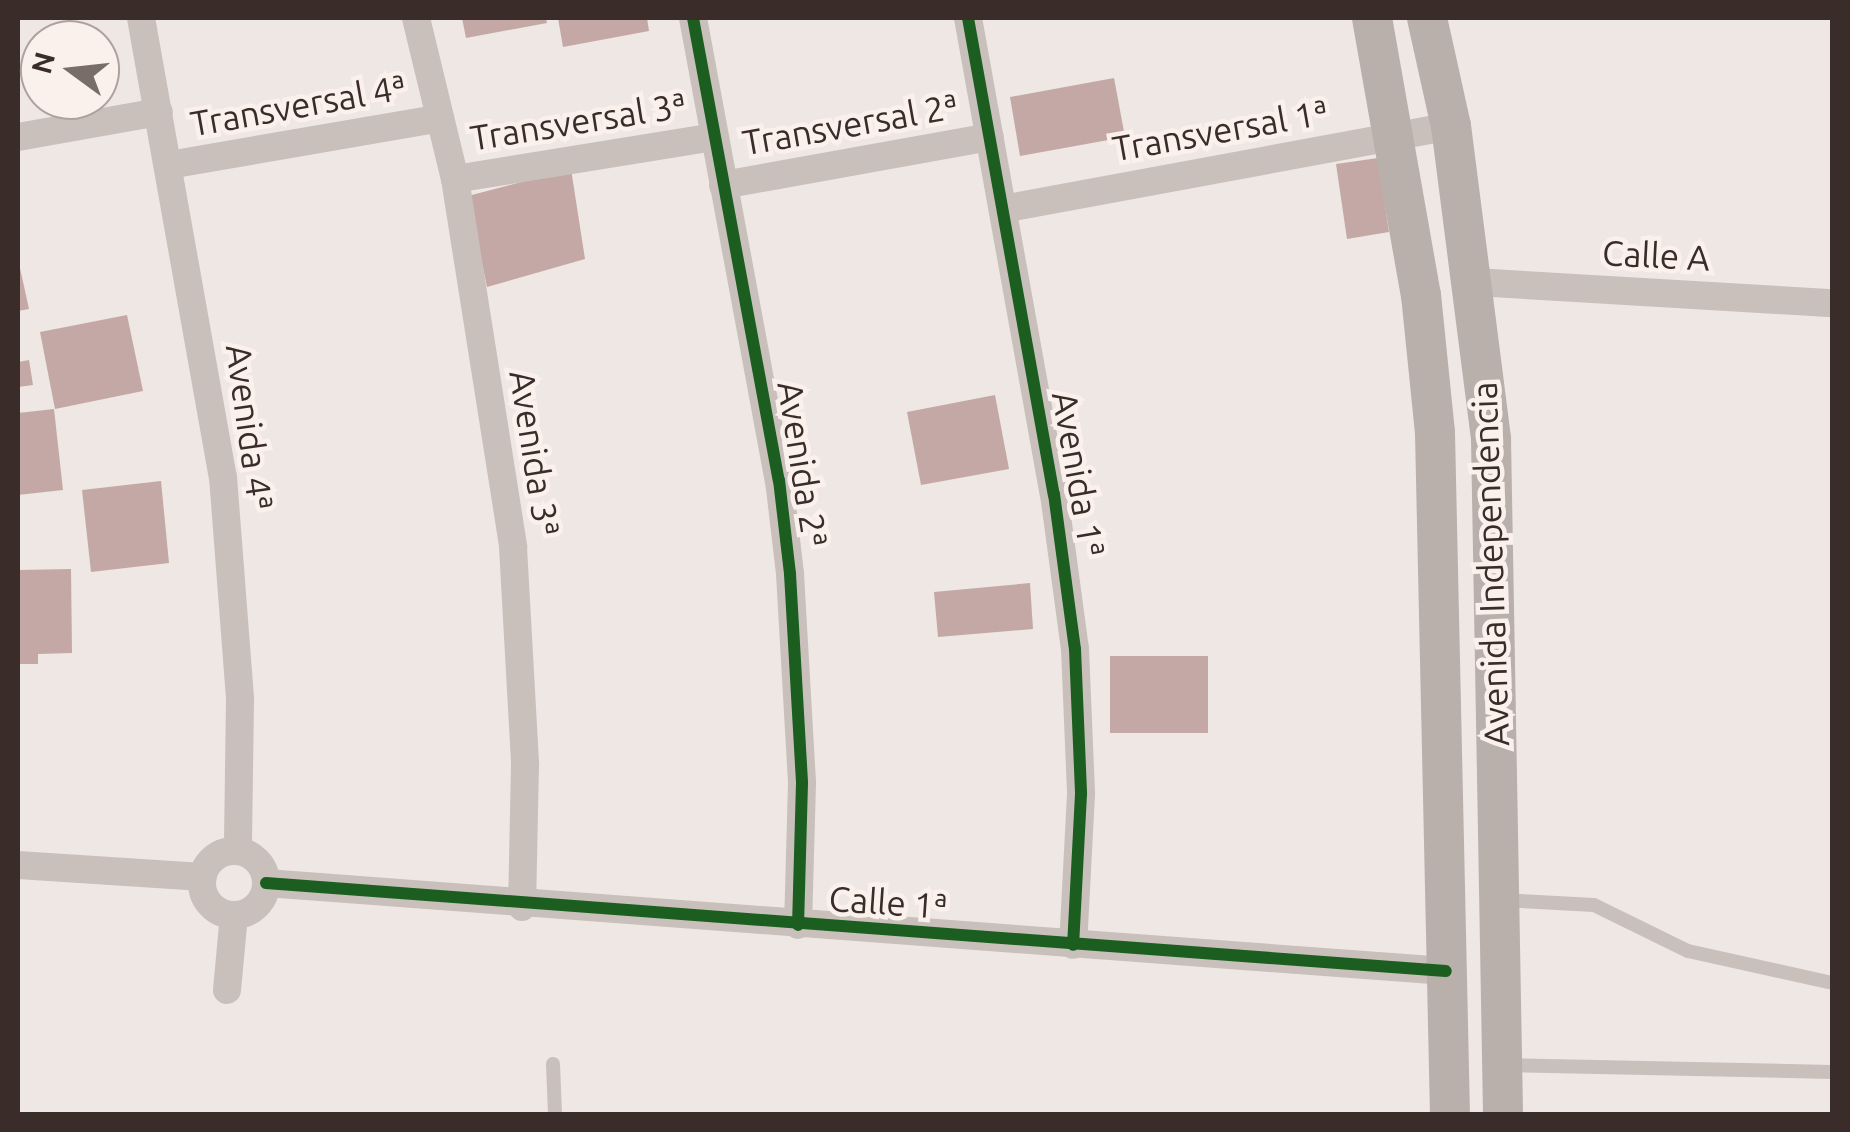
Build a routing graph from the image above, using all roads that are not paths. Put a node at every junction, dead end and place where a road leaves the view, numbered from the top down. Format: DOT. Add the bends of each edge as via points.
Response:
graph roads {
  1 [pos="141,18"];
  2 [pos="416,18"];
  3 [pos="693,18"];
  4 [pos="968,18"];
  5 [pos="1372,18"];
  6 [pos="1427,18"];
  7 [pos="159,112"];
  8 [pos="440,118"];
  9 [pos="1451,126"];
  10 [pos="1394,136"];
  11 [pos="18,137"];
  12 [pos="713,137"];
  13 [pos="990,137"];
  14 [pos="169,165"];
  15 [pos="455,178"];
  16 [pos="722,185"];
  17 [pos="1003,209"];
  18 [pos="1474,282"];
  19 [pos="1832,303"];
  20 [pos="238,851"];
  21 [pos="18,865"];
  22 [pos="203,877"];
  23 [pos="266,882"];
  24 [pos="1499,900"];
  25 [pos="522,906"];
  26 [pos="234,915"];
  27 [pos="798,925"];
  28 [pos="1073,945"];
  29 [pos="1446,971"];
  30 [pos="1832,983"];
  31 [pos="227,990"];
  32 [pos="553,1064"];
  33 [pos="1503,1065"];
  34 [pos="1832,1072"];
  35 [pos="555,1114"];
  36 [pos="1450,1114"];
  37 [pos="1503,1114"];
  1 -- 7 [label="street, Avenida 4ª"];
  2 -- 8 [label="street, Avenida 3ª"];
  3 -- 12 [label="street, Avenida 2ª"];
  4 -- 13 [label="street, Avenida 1ª"];
  5 -- 10 [label="main road, Avenida Independencia"];
  6 -- 9 [label="main road, Avenida Independencia"];
  7 -- 11 [label="street"];
  7 -- 14 [label="street, Avenida 4ª"];
  8 -- 14 [label="street, Transversal 4ª"];
  8 -- 15 [label="street, Avenida 3ª"];
  9 -- 10 [label="street, Transversal 1ª"];
  9 -- 18 [label="main road, Avenida Independencia"];
  10 -- 17 [label="street, Transversal 1ª"];
  10 -- 29 [label="main road, Avenida Independencia" via="1434,433"];
  12 -- 15 [label="street, Transversal 3ª"];
  12 -- 16 [label="street, Avenida 2ª"];
  13 -- 16 [label="street, Transversal 2ª"];
  13 -- 17 [label="street, Avenida 1ª"];
  14 -- 20 [label="street, Avenida 4ª" via="223,476 240,698"];
  15 -- 25 [label="street, Avenida 3ª" via="513,547 525,765"];
  16 -- 27 [label="street, Avenida 2ª" via="779,480 790,574 802,782"];
  17 -- 28 [label="street, Avenida 1ª" via="1075,650 1081,794"];
  18 -- 19 [label="street, Calle A"];
  18 -- 24 [label="main road, Avenida Independencia" via="1491,439"];
  20 -- 22 [label="street" via="220,855"];
  20 -- 23 [label="street" via="261,865"];
  21 -- 22 [label="street"];
  22 -- 26 [label="street" via="210,904"];
  23 -- 25 [label="street, Calle 1ª"];
  23 -- 26 [label="street" via="253,909"];
  24 -- 30 [label="lane" via="1594,905 1688,951"];
  24 -- 33 [label="main road, Avenida Independencia"];
  25 -- 27 [label="street, Calle 1ª"];
  26 -- 31 [label="street"];
  27 -- 28 [label="street, Calle 1ª"];
  28 -- 29 [label="street, Calle 1ª"];
  29 -- 36 [label="main road, Avenida Independencia"];
  32 -- 35 [label="lane"];
  33 -- 34 [label="lane"];
  33 -- 37 [label="main road, Avenida Independencia"];
}
